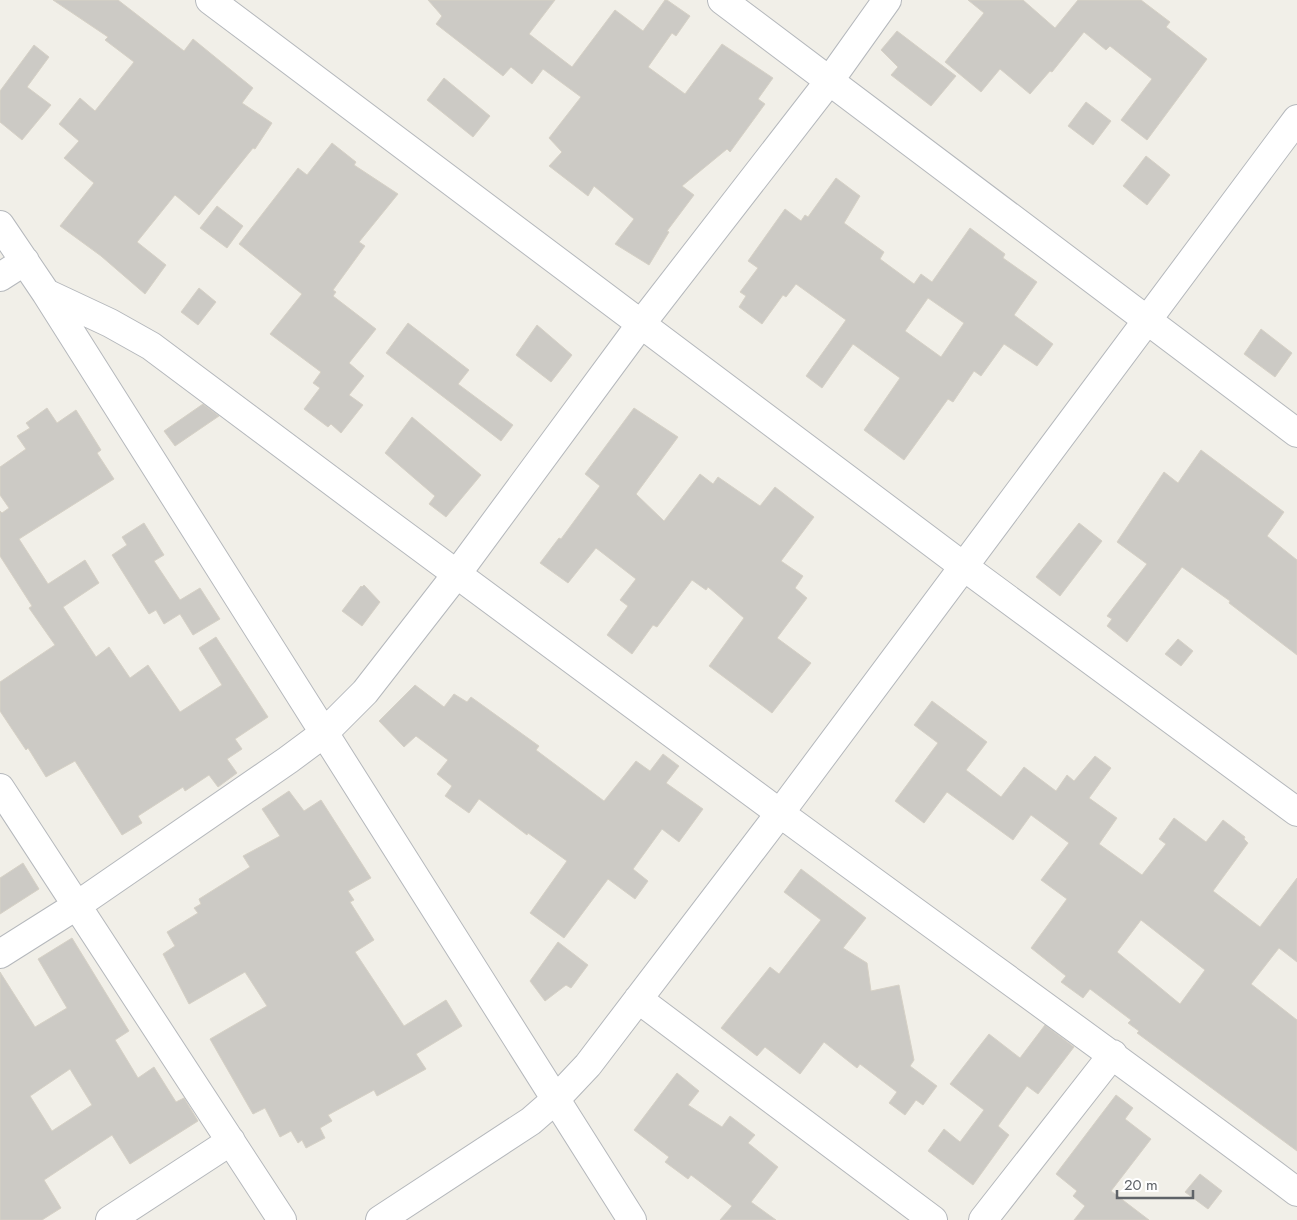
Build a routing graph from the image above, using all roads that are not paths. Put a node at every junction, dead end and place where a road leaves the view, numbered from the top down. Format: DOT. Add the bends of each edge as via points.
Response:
graph roads {
  1 [pos="210,0"];
  2 [pos="722,0"];
  3 [pos="887,0"];
  4 [pos="830,80"];
  5 [pos="1297,118"];
  6 [pos="0,225"];
  7 [pos="25,261"];
  8 [pos="0,277"];
  9 [pos="46,293"];
  10 [pos="1146,320"];
  11 [pos="641,324"];
  12 [pos="1297,433"];
  13 [pos="963,566"];
  14 [pos="456,574"];
  15 [pos="322,734"];
  16 [pos="0,788"];
  17 [pos="1297,812"];
  18 [pos="780,813"];
  19 [pos="76,906"];
  20 [pos="0,954"];
  21 [pos="638,999"];
  22 [pos="1113,1054"];
  23 [pos="555,1100"];
  24 [pos="231,1141"];
  25 [pos="1297,1192"];
  26 [pos="110,1220"];
  27 [pos="282,1220"];
  28 [pos="380,1220"];
  29 [pos="632,1220"];
  30 [pos="932,1220"];
  31 [pos="983,1220"];
  1 -- 11 [label="street"];
  2 -- 4 [label="street"];
  3 -- 4 [label="street"];
  4 -- 10 [label="street"];
  4 -- 11 [label="street"];
  5 -- 10 [label="street"];
  6 -- 7 [label="street"];
  7 -- 8 [label="street"];
  7 -- 9 [label="street"];
  9 -- 14 [label="street" via="151,346"];
  9 -- 15 [label="street"];
  10 -- 12 [label="street"];
  10 -- 13 [label="street"];
  11 -- 13 [label="street"];
  11 -- 14 [label="street"];
  13 -- 17 [label="street"];
  13 -- 18 [label="street"];
  14 -- 15 [label="street" via="365,692"];
  14 -- 18 [label="street"];
  15 -- 19 [label="street"];
  15 -- 23 [label="street"];
  16 -- 19 [label="street"];
  18 -- 21 [label="street"];
  18 -- 22 [label="street"];
  19 -- 20 [label="street"];
  19 -- 24 [label="street"];
  21 -- 23 [label="street" via="588,1064"];
  21 -- 30 [label="street"];
  22 -- 25 [label="street"];
  22 -- 31 [label="street"];
  23 -- 28 [label="street" via="531,1121"];
  23 -- 29 [label="street"];
  24 -- 26 [label="street"];
  24 -- 27 [label="street"];
}
